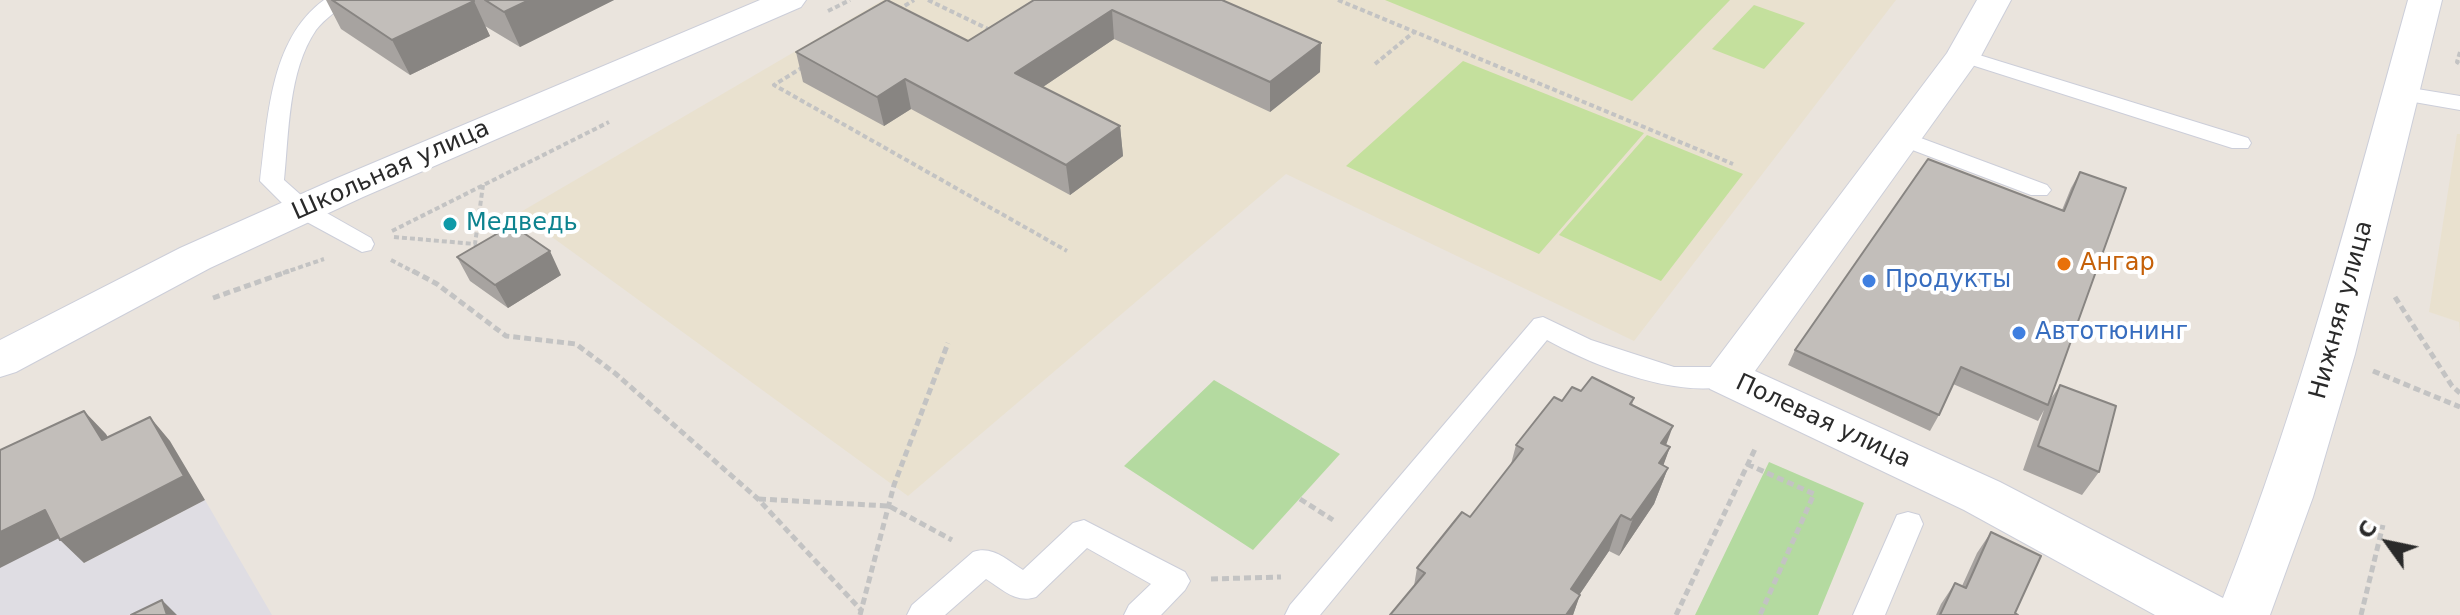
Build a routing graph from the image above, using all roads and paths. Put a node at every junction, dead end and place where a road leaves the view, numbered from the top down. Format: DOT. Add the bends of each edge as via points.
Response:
graph roads {
  1 [pos="337,0"];
  2 [pos="789,0"];
  3 [pos="914,0"];
  4 [pos="928,0"];
  5 [pos="1338,0"];
  6 [pos="1994,0"];
  7 [pos="2425,0"];
  8 [pos="888,15"];
  9 [pos="1414,32"];
  10 [pos="996,33"];
  11 [pos="2460,52"];
  12 [pos="1963,56"];
  13 [pos="812,62"];
  14 [pos="1375,64"];
  15 [pos="2460,64"];
  16 [pos="2399,93"];
  17 [pos="2460,103"];
  18 [pos="1902,138"];
  19 [pos="2240,143"];
  20 [pos="1733,164"];
  21 [pos="483,185"];
  22 [pos="2039,190"];
  23 [pos="302,210"];
  24 [pos="362,244"];
  25 [pos="1067,251"];
  26 [pos="2393,292"];
  27 [pos="209,300"];
  28 [pos="948,343"];
  29 [pos="2332,354"];
  30 [pos="0,360"];
  31 [pos="1726,377"];
  32 [pos="2460,393"];
  33 [pos="2460,407"];
  34 [pos="1756,447"];
  35 [pos="1747,464"];
  36 [pos="758,499"];
  37 [pos="889,506"];
  38 [pos="1908,524"];
  39 [pos="2383,525"];
  40 [pos="984,561"];
  41 [pos="1336,575"];
  42 [pos="1174,581"];
  43 [pos="861,613"];
  44 [pos="923,615"];
  45 [pos="1140,615"];
  46 [pos="1301,615"];
  47 [pos="1676,615"];
  48 [pos="1760,615"];
  49 [pos="1869,615"];
  50 [pos="2204,615"];
  51 [pos="2243,615"];
  52 [pos="2361,615"];
  1 -- 23 [label="lane" via="309,24 285,77 272,181"];
  2 -- 23 [label="street, Школьная улица"];
  3 -- 8 [label="path"];
  4 -- 10 [label="path"];
  5 -- 9 [label="path"];
  6 -- 12 [label="street, Полевая улица"];
  7 -- 16 [label="street, Нижняя улица"];
  9 -- 14 [label="path"];
  9 -- 20 [label="path"];
  11 -- 15 [label="path"];
  12 -- 18 [label="street, Полевая улица"];
  12 -- 19 [label="lane"];
  13 -- 25 [label="path" via="774,85"];
  16 -- 17 [label="lane"];
  16 -- 29 [label="street, Нижняя улица"];
  18 -- 22 [label="lane"];
  18 -- 31 [label="street, Полевая улица"];
  21 -- 24 [label="path" via="475,244 402,240 385,234"];
  23 -- 24 [label="lane"];
  23 -- 30 [label="street, Школьная улица" via="195,258"];
  24 -- 27 [label="path"];
  24 -- 36 [label="path" via="437,284 506,336 576,344"];
  26 -- 32 [label="path"];
  28 -- 37 [label="path"];
  29 -- 33 [label="path"];
  29 -- 51 [label="street, Нижняя улица" via="2288,497"];
  31 -- 41 [label="lane" via="1673,377 1582,347 1543,326"];
  31 -- 50 [label="street, Полевая улица" via="1982,496"];
  34 -- 35 [label="path"];
  35 -- 47 [label="path"];
  35 -- 48 [label="path" via="1814,494"];
  36 -- 37 [label="path"];
  36 -- 43 [label="path"];
  37 -- 40 [label="path"];
  37 -- 43 [label="path"];
  38 -- 49 [label="lane"];
  39 -- 52 [label="path"];
  40 -- 42 [label="lane" via="1025,588 1084,532"];
  40 -- 44 [label="lane"];
  41 -- 42 [label="path"];
  41 -- 46 [label="lane"];
  42 -- 45 [label="lane"];
}
